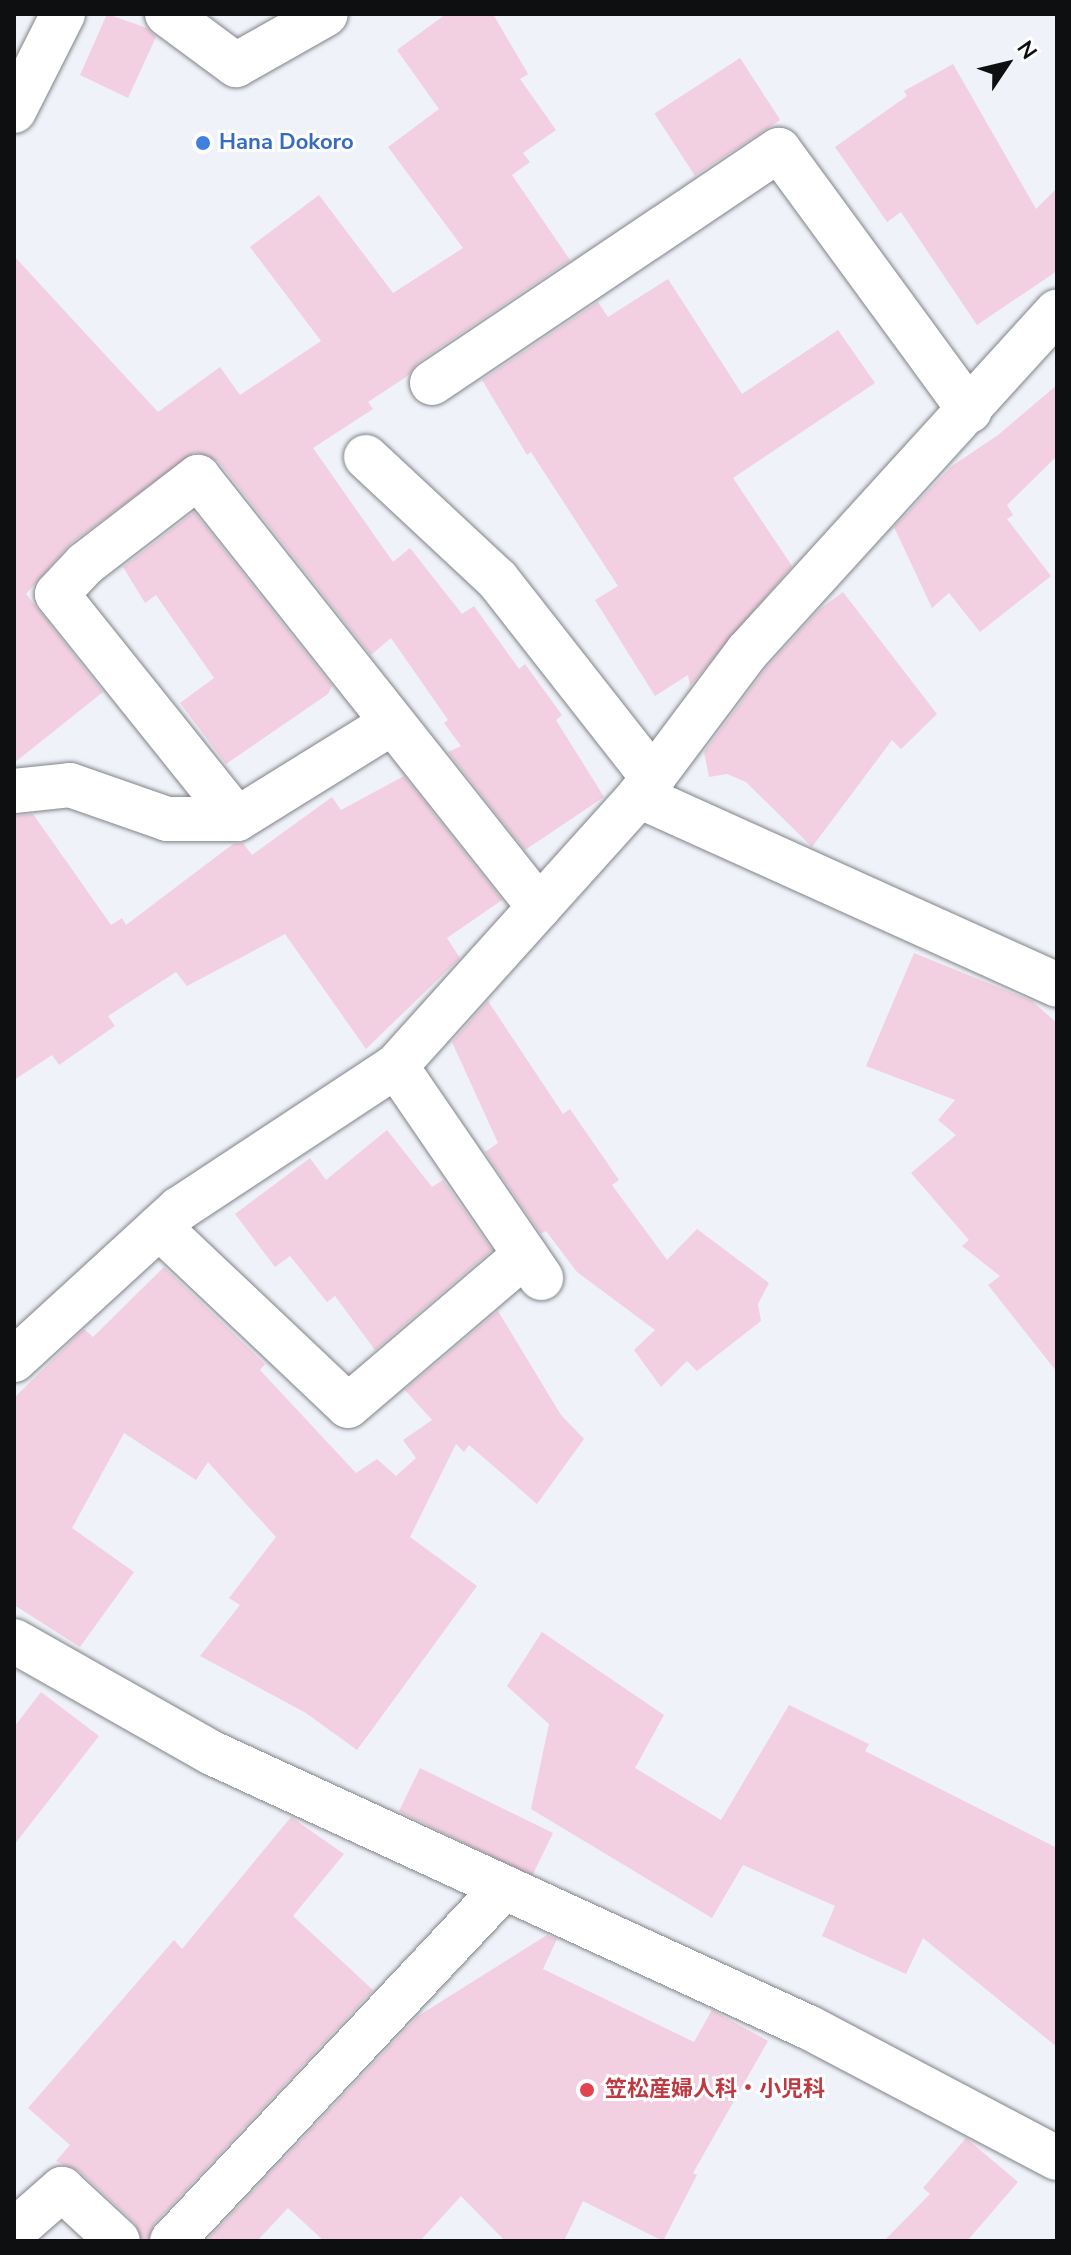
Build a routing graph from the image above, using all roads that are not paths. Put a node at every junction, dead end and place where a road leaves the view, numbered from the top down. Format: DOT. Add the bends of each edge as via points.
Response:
graph roads {
  1 [pos="63,14"];
  2 [pos="167,14"];
  3 [pos="326,14"];
  4 [pos="14,111"];
  5 [pos="1057,311"];
  6 [pos="432,383"];
  7 [pos="970,411"];
  8 [pos="366,457"];
  9 [pos="392,723"];
  10 [pos="646,787"];
  11 [pos="14,791"];
  12 [pos="237,819"];
  13 [pos="539,907"];
  14 [pos="1057,985"];
  15 [pos="396,1066"];
  16 [pos="159,1227"];
  17 [pos="14,1360"];
  18 [pos="14,1641"];
  19 [pos="504,1887"];
  20 [pos="1057,2158"];
  21 [pos="14,2231"];
  22 [pos="118,2241"];
  23 [pos="172,2241"];
  1 -- 4 [label="street"];
  2 -- 3 [label="street" via="236,65"];
  5 -- 7 [label="street"];
  6 -- 7 [label="street" via="779,150"];
  7 -- 10 [label="street" via="748,651"];
  8 -- 10 [label="street" via="497,579"];
  9 -- 12 [label="street"];
  9 -- 12 [label="street" via="198,477 85,564 57,594"];
  9 -- 13 [label="street"];
  10 -- 13 [label="street"];
  10 -- 14 [label="street"];
  11 -- 12 [label="street" via="70,785 167,819"];
  13 -- 15 [label="street"];
  15 -- 16 [label="street"];
  15 -- 16 [label="street" via="533,1267 348,1406"];
  16 -- 17 [label="street"];
  18 -- 19 [label="street" via="212,1753"];
  19 -- 20 [label="street" via="810,2028"];
  19 -- 23 [label="street"];
  21 -- 22 [label="street" via="62,2189"];
}
